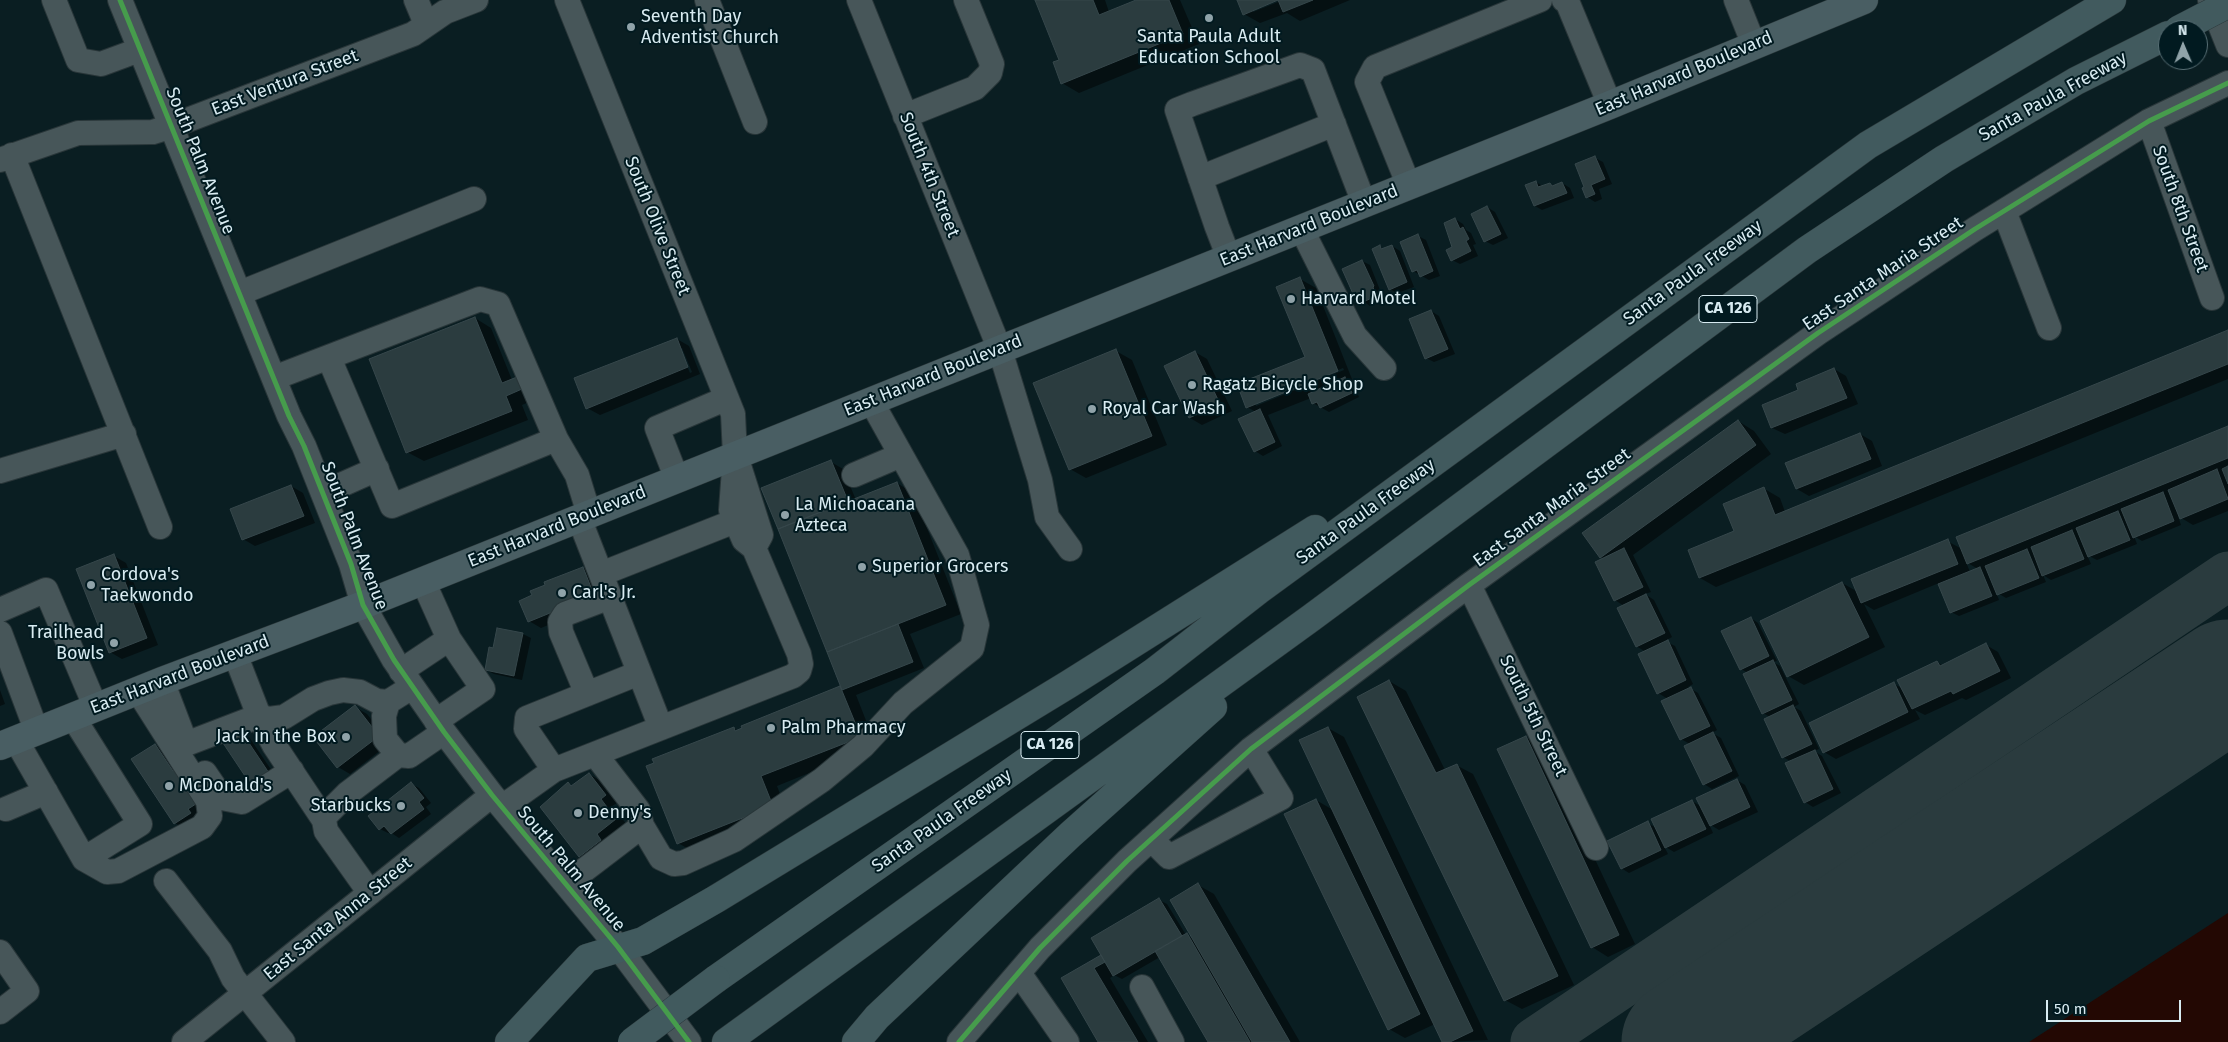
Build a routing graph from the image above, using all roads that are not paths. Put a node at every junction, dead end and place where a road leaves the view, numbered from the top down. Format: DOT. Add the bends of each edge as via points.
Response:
graph roads {
  1 [pos="54,0"];
  2 [pos="120,0"];
  3 [pos="416,0"];
  4 [pos="476,0"];
  5 [pos="567,0"];
  6 [pos="707,0"];
  7 [pos="859,0"];
  8 [pos="966,0"];
  9 [pos="1540,0"];
  10 [pos="1564,0"];
  11 [pos="1736,0"];
  12 [pos="1864,0"];
  13 [pos="2112,0"];
  14 [pos="2210,0"];
  15 [pos="2228,4"];
  16 [pos="2197,20"];
  17 [pos="426,24"];
  18 [pos="2158,40"];
  19 [pos="1754,45"];
  20 [pos="2228,45"];
  21 [pos="139,50"];
  22 [pos="2228,83"];
  23 [pos="1610,105"];
  24 [pos="905,116"];
  25 [pos="2149,121"];
  26 [pos="755,122"];
  27 [pos="1334,124"];
  28 [pos="172,126"];
  29 [pos="6,157"];
  30 [pos="1200,178"];
  31 [pos="1409,186"];
  32 [pos="474,199"];
  33 [pos="1364,203"];
  34 [pos="2004,211"];
  35 [pos="1301,228"];
  36 [pos="1229,258"];
  37 [pos="240,293"];
  38 [pos="2212,298"];
  39 [pos="2049,328"];
  40 [pos="1000,350"];
  41 [pos="329,358"];
  42 [pos="1384,368"];
  43 [pos="274,378"];
  44 [pos="726,399"];
  45 [pos="871,401"];
  46 [pos="124,434"];
  47 [pos="556,439"];
  48 [pos="735,455"];
  49 [pos="901,455"];
  50 [pos="377,469"];
  51 [pos="0,471"];
  52 [pos="854,475"];
  53 [pos="677,479"];
  54 [pos="322,493"];
  55 [pos="1379,502"];
  56 [pos="584,516"];
  57 [pos="735,521"];
  58 [pos="160,527"];
  59 [pos="754,548"];
  60 [pos="1070,550"];
  61 [pos="601,574"];
  62 [pos="422,581"];
  63 [pos="1469,585"];
  64 [pos="610,597"];
  65 [pos="363,605"];
  66 [pos="0,610"];
  67 [pos="1311,618"];
  68 [pos="0,633"];
  69 [pos="449,640"];
  70 [pos="235,654"];
  71 [pos="639,673"];
  72 [pos="406,679"];
  73 [pos="150,686"];
  74 [pos="587,694"];
  75 [pos="388,702"];
  76 [pos="84,713"];
  77 [pos="258,716"];
  78 [pos="440,727"];
  79 [pos="661,728"];
  80 [pos="18,739"];
  81 [pos="193,742"];
  82 [pos="1251,749"];
  83 [pos="595,754"];
  84 [pos="398,756"];
  85 [pos="554,770"];
  86 [pos="292,771"];
  87 [pos="46,792"];
  88 [pos="497,801"];
  89 [pos="6,809"];
  90 [pos="324,820"];
  91 [pos="642,826"];
  92 [pos="1151,839"];
  93 [pos="1596,848"];
  94 [pos="84,859"];
  95 [pos="166,881"];
  96 [pos="566,884"];
  97 [pos="370,893"];
  98 [pos="618,947"];
  99 [pos="0,952"];
  100 [pos="1019,973"];
  101 [pos="1142,988"];
  102 [pos="246,993"];
  103 [pos="0,1012"];
  104 [pos="736,1034"];
  105 [pos="184,1042"];
  106 [pos="283,1042"];
  107 [pos="509,1042"];
  108 [pos="632,1042"];
  109 [pos="689,1042"];
  110 [pos="856,1042"];
  111 [pos="959,1042"];
  112 [pos="1068,1042"];
  113 [pos="1172,1042"];
  1 -- 21 [label="street" via="78,60 101,64"];
  2 -- 21 [label="street, South Palm Avenue"];
  3 -- 17 [label="street"];
  4 -- 17 [label="street, East Ventura Street" via="445,12"];
  5 -- 44 [label="street, South Olive Street"];
  6 -- 26 [label="street"];
  7 -- 24 [label="street, South 4th Street"];
  8 -- 24 [label="street" via="992,64 990,73 976,88"];
  9 -- 31 [label="street" via="1375,67 1367,82"];
  10 -- 23 [label="street"];
  11 -- 19 [label="street"];
  12 -- 19 [label="main road, East Harvard Boulevard"];
  13 -- 55 [label="highway, Santa Paula Freeway / CA 126" via="1868,145"];
  14 -- 20 [label="street"];
  15 -- 16 [label="highway, bridge"];
  17 -- 28 [label="street, East Ventura Street" via="413,34"];
  18 -- 67 [label="highway, Santa Paula Freeway / CA 126" via="2076,81 1944,159 1807,250"];
  19 -- 23 [label="main road, East Harvard Boulevard"];
  21 -- 28 [label="street, South Palm Avenue"];
  22 -- 25 [label="street, East Santa Maria Street"];
  23 -- 31 [label="main road, East Harvard Boulevard"];
  24 -- 40 [label="street, South 4th Street"];
  25 -- 34 [label="street, East Santa Maria Street"];
  25 -- 38 [label="street, South 8th Street"];
  27 -- 30 [label="street"];
  27 -- 30 [label="street" via="1313,70 1300,65 1177,110"];
  27 -- 33 [label="street"];
  28 -- 29 [label="street, East Ventura Street" via="153,132 78,133"];
  28 -- 37 [label="street, South Palm Avenue"];
  29 -- 46 [label="street"];
  30 -- 36 [label="street"];
  31 -- 33 [label="main road, East Harvard Boulevard"];
  32 -- 37 [label="street"];
  33 -- 35 [label="main road, East Harvard Boulevard"];
  34 -- 39 [label="street"];
  34 -- 63 [label="street, East Santa Maria Street" via="1818,333"];
  35 -- 36 [label="main road, East Harvard Boulevard"];
  35 -- 42 [label="street" via="1355,336"];
  36 -- 40 [label="main road, East Harvard Boulevard"];
  37 -- 43 [label="street, South Palm Avenue"];
  40 -- 45 [label="main road, East Harvard Boulevard"];
  40 -- 60 [label="street, South 4th Street" via="1040,480 1047,517"];
  41 -- 43 [label="street"];
  41 -- 47 [label="street" via="480,299 498,304"];
  41 -- 50 [label="street"];
  43 -- 54 [label="street, South Palm Avenue"];
  44 -- 48 [label="street, South Olive Street" via="733,414"];
  44 -- 53 [label="street" via="657,428"];
  45 -- 48 [label="main road, East Harvard Boulevard"];
  45 -- 49 [label="street"];
  46 -- 51 [label="street"];
  46 -- 58 [label="street"];
  47 -- 50 [label="street" via="392,506"];
  47 -- 56 [label="street" via="577,475"];
  48 -- 53 [label="main road, East Harvard Boulevard"];
  48 -- 57 [label="street" via="731,510"];
  48 -- 59 [label="street" via="761,535"];
  49 -- 52 [label="street"];
  49 -- 91 [label="street" via="957,555 977,626 972,648 903,704 863,746 822,780 734,840 674,864 661,858"];
  50 -- 54 [label="street"];
  53 -- 56 [label="main road, East Harvard Boulevard"];
  54 -- 65 [label="street, South Palm Avenue" via="351,564"];
  55 -- 98 [label="highway" via="1321,525 1077,679 716,899 643,941"];
  55 -- 108 [label="highway, Santa Paula Freeway / CA 126, bridge" via="1155,671 716,979"];
  56 -- 61 [label="street"];
  56 -- 62 [label="main road, East Harvard Boulevard"];
  57 -- 59 [label="street" via="744,540"];
  57 -- 61 [label="street"];
  59 -- 79 [label="street, East Santa Anna Street" via="799,654 799,671"];
  61 -- 64 [label="street"];
  62 -- 65 [label="main road, East Harvard Boulevard"];
  62 -- 69 [label="street"];
  63 -- 82 [label="street, East Santa Maria Street"];
  63 -- 93 [label="street, South 5th Street"];
  64 -- 71 [label="street"];
  64 -- 74 [label="street" via="565,614 560,622 561,632"];
  65 -- 70 [label="main road, East Harvard Boulevard"];
  65 -- 72 [label="street, South Palm Avenue"];
  66 -- 76 [label="street" via="46,590"];
  67 -- 104 [label="highway, Santa Paula Freeway / CA 126"];
  67 -- 110 [label="highway" via="1062,841 877,1017"];
  68 -- 80 [label="street"];
  69 -- 72 [label="street"];
  69 -- 78 [label="street" via="483,689"];
  70 -- 73 [label="main road, East Harvard Boulevard"];
  70 -- 77 [label="street"];
  71 -- 74 [label="street"];
  71 -- 79 [label="street"];
  72 -- 75 [label="street"];
  72 -- 78 [label="street, South Palm Avenue"];
  73 -- 76 [label="main road, East Harvard Boulevard"];
  73 -- 81 [label="street"];
  73 -- 94 [label="street" via="210,806 210,816 190,834 166,830 152,833 141,842 123,868 107,872"];
  74 -- 85 [label="street" via="527,718 526,729"];
  75 -- 77 [label="street" via="343,690 313,699 284,717 269,719"];
  75 -- 84 [label="street" via="384,716 385,739"];
  76 -- 80 [label="main road, East Harvard Boulevard"];
  76 -- 94 [label="street" via="140,824"];
  77 -- 81 [label="street"];
  77 -- 86 [label="street"];
  78 -- 84 [label="street" via="409,756"];
  78 -- 88 [label="street, South Palm Avenue"];
  79 -- 83 [label="street, East Santa Anna Street"];
  80 -- 87 [label="street"];
  81 -- 86 [label="street" via="222,798 242,802"];
  82 -- 92 [label="street, East Santa Maria Street"];
  82 -- 92 [label="street" via="1281,798 1170,858"];
  83 -- 85 [label="street, East Santa Anna Street"];
  83 -- 91 [label="street" via="638,810"];
  84 -- 90 [label="street" via="348,793"];
  85 -- 88 [label="street, East Santa Anna Street"];
  86 -- 90 [label="street"];
  87 -- 89 [label="street"];
  87 -- 94 [label="street"];
  88 -- 96 [label="street, South Palm Avenue"];
  88 -- 97 [label="street, East Santa Anna Street"];
  90 -- 97 [label="street" via="326,831"];
  91 -- 96 [label="street"];
  92 -- 100 [label="street, East Santa Maria Street"];
  95 -- 102 [label="street" via="220,951 233,978"];
  96 -- 98 [label="street, South Palm Avenue"];
  97 -- 102 [label="street, East Santa Anna Street"];
  98 -- 107 [label="highway" via="587,958"];
  98 -- 109 [label="street, South Palm Avenue"];
  99 -- 103 [label="street" via="27,991"];
  100 -- 111 [label="street, East Santa Maria Street"];
  100 -- 112 [label="street"];
  101 -- 113 [label="street"];
  102 -- 105 [label="street, East Santa Anna Street"];
  102 -- 106 [label="street"];
}
